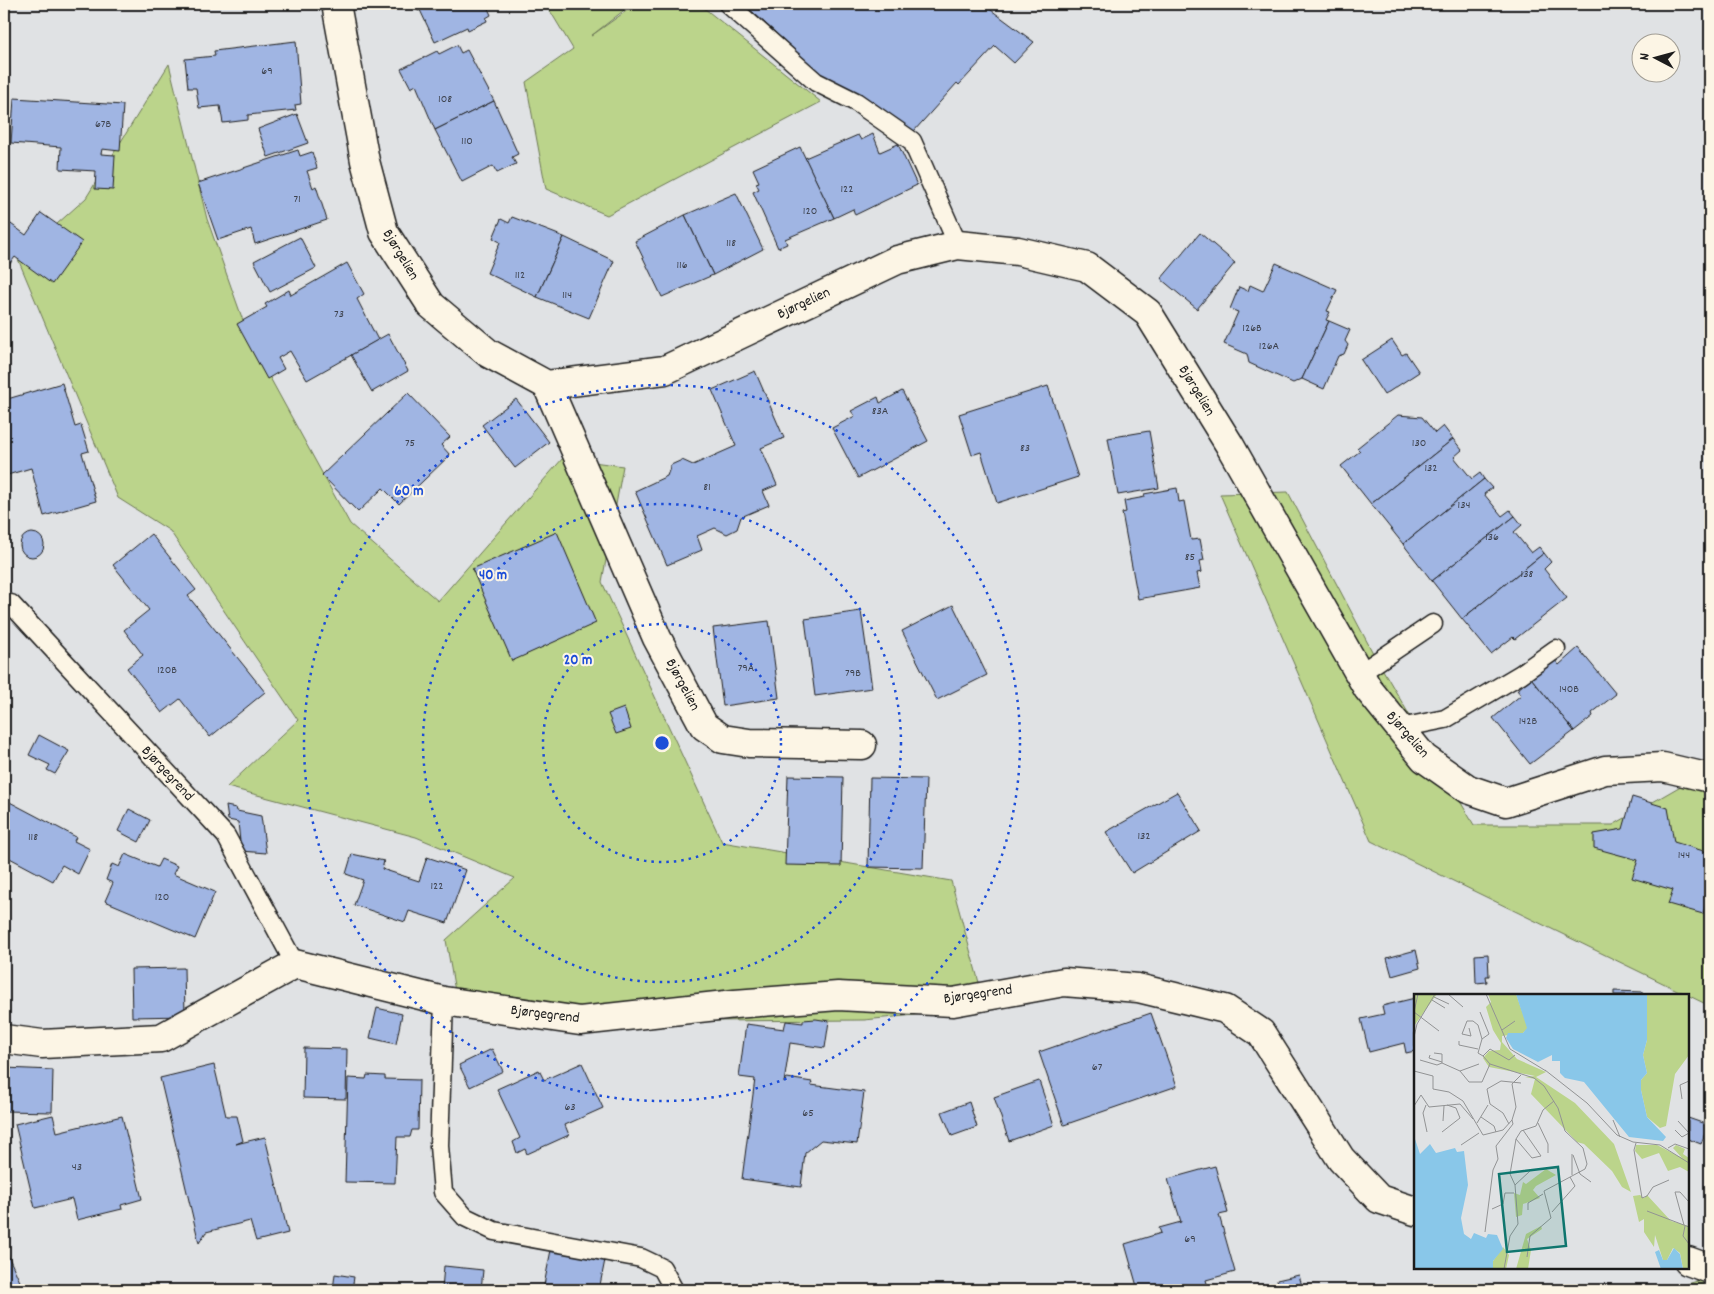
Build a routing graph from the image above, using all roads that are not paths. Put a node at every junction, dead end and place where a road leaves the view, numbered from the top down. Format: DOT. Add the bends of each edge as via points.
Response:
graph roads {
  1 [pos="336,4"];
  2 [pos="728,4"];
  3 [pos="958,245"];
  4 [pos="547,385"];
  5 [pos="11,604"];
  6 [pos="1433,624"];
  7 [pos="1556,649"];
  8 [pos="1359,674"];
  9 [pos="1400,728"];
  10 [pos="862,745"];
  11 [pos="1710,778"];
  12 [pos="295,964"];
  13 [pos="444,1001"];
  14 [pos="4,1039"];
  15 [pos="1414,1211"];
  16 [pos="1689,1262"];
  17 [pos="1710,1269"];
  18 [pos="674,1290"];
  1 -- 4 [label="street, Bjørgelien" via="365,161 384,232 431,305 488,352"];
  2 -- 3 [label="lane" via="816,82 856,102 912,141"];
  3 -- 4 [label="street, Bjørgelien" via="897,260 665,370"];
  3 -- 8 [label="street, Bjørgelien" via="1018,251 1087,267 1148,313 1229,444"];
  4 -- 10 [label="street, Bjørgelien" via="657,638 704,726 723,739 749,743"];
  5 -- 12 [label="lane, Bjørgegrend" via="226,836"];
  6 -- 8 [label="lane"];
  7 -- 9 [label="lane" via="1445,719"];
  8 -- 9 [label="street, Bjørgelien"];
  9 -- 11 [label="street, Bjørgelien" via="1424,758 1468,788 1506,802 1605,770 1663,767"];
  12 -- 13 [label="street, Bjørgegrend"];
  12 -- 14 [label="street" via="161,1038 42,1044"];
  13 -- 15 [label="street, Bjørgegrend" via="580,1021 838,996 953,1002 1064,982 1138,988 1225,1010 1261,1033 1341,1158 1379,1199"];
  13 -- 18 [label="lane" via="439,1146 443,1192 465,1217 494,1230 641,1258 662,1268"];
  16 -- 17 [label="street"];
}
